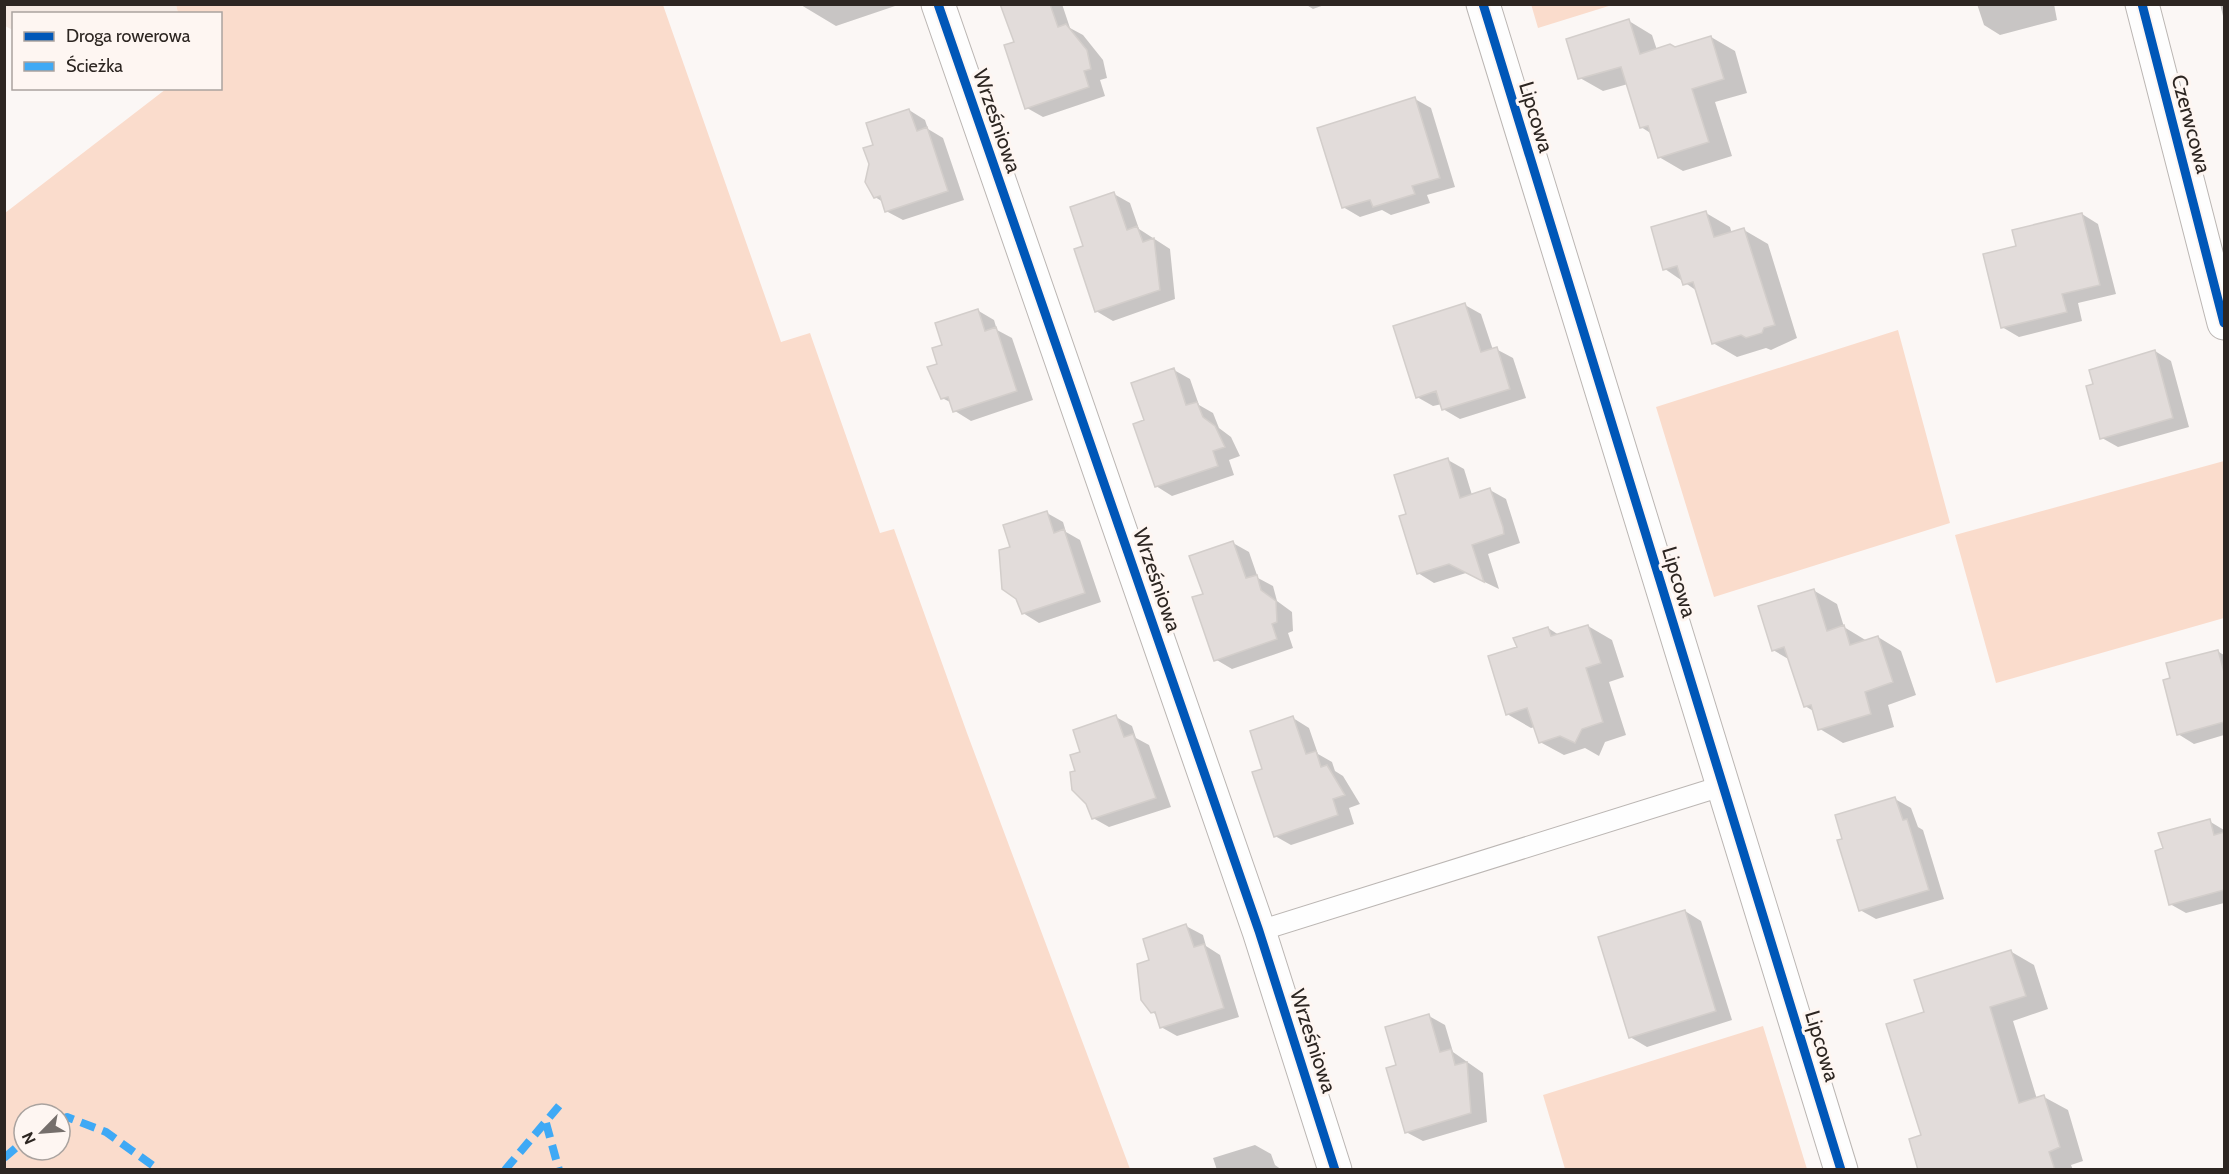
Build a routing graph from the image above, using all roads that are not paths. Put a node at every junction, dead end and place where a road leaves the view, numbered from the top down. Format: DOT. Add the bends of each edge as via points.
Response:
graph roads {
  1 [pos="938,4"];
  2 [pos="1483,4"];
  3 [pos="2142,4"];
  4 [pos="2224,323"];
  5 [pos="1722,786"];
  6 [pos="1260,931"];
  7 [pos="1335,1170"];
  8 [pos="1841,1170"];
  1 -- 6 [label="street, Wrześniowa"];
  2 -- 5 [label="street, Lipcowa"];
  3 -- 4 [label="street, Czerwcowa"];
  5 -- 6 [label="lane"];
  5 -- 8 [label="street, Lipcowa"];
  6 -- 7 [label="street, Wrześniowa"];
}
